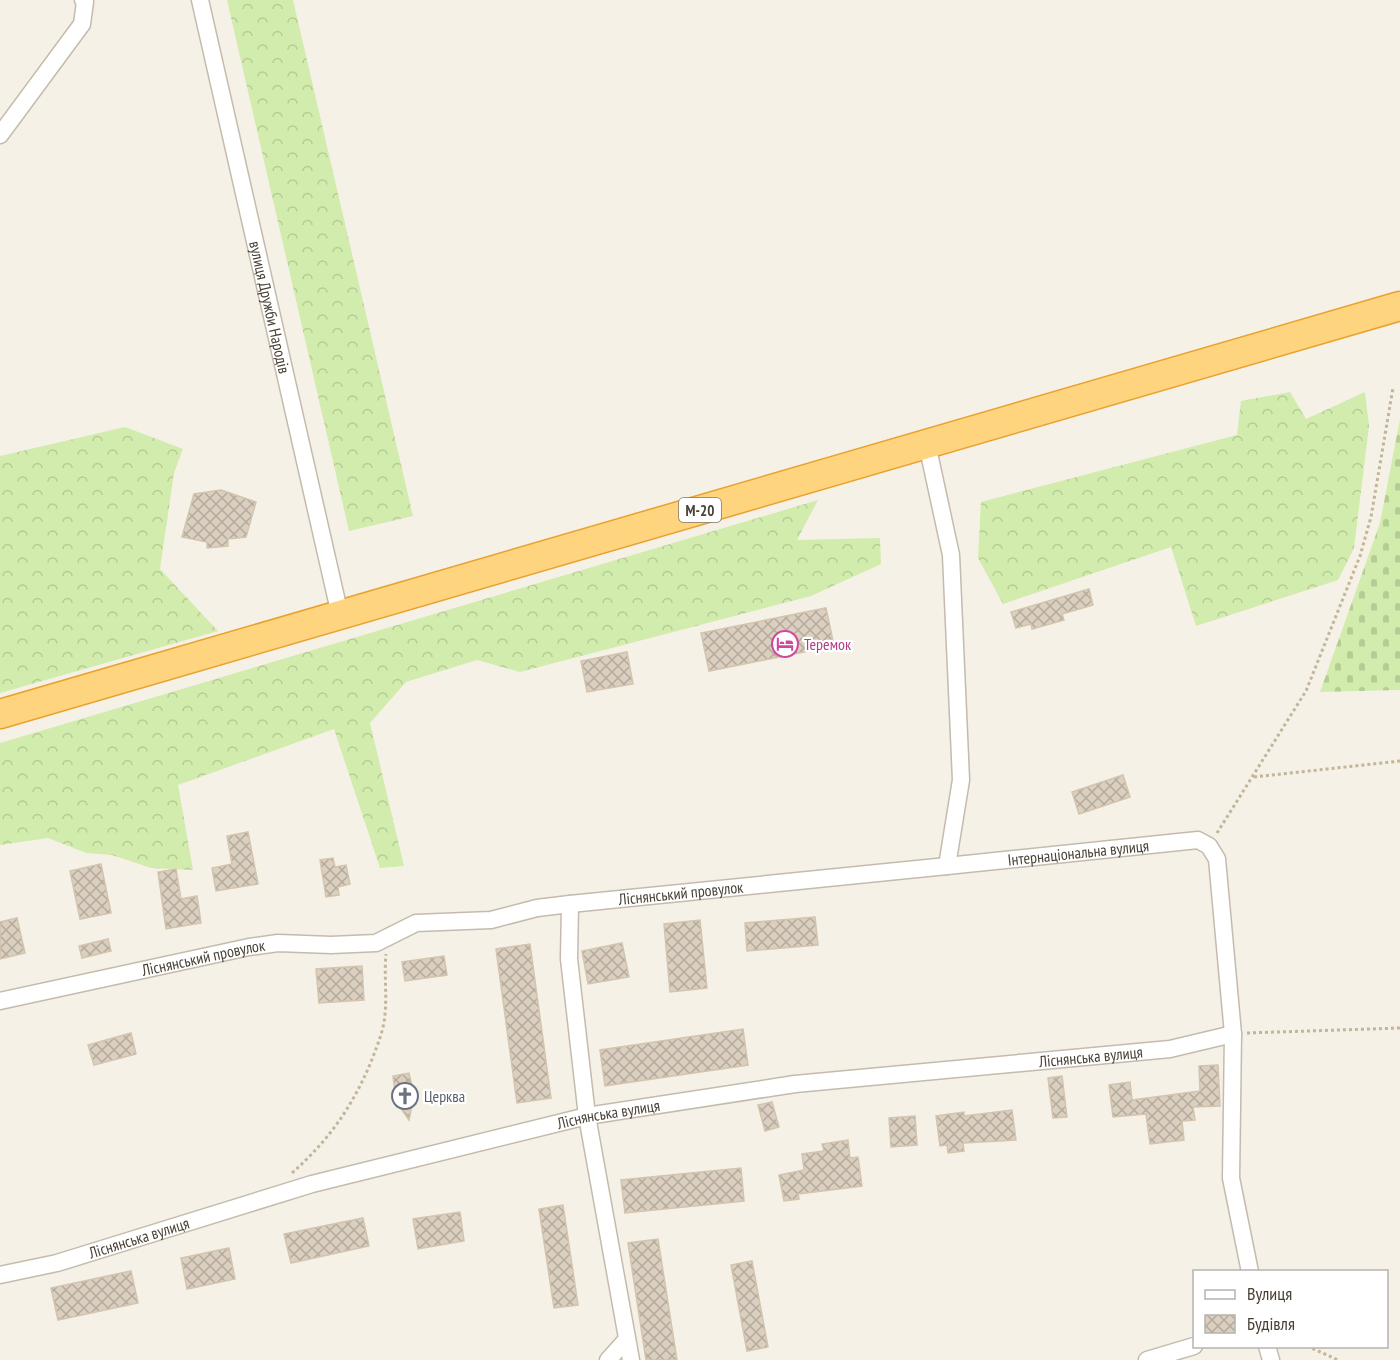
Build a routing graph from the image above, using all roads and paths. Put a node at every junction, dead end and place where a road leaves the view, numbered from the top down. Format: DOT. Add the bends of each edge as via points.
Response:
graph roads {
  1 [pos="83,0"];
  2 [pos="201,0"];
  3 [pos="0,135"];
  4 [pos="1400,306"];
  5 [pos="1393,388"];
  6 [pos="927,444"];
  7 [pos="340,615"];
  8 [pos="0,714"];
  9 [pos="1400,762"];
  10 [pos="1254,777"];
  11 [pos="1209,846"];
  12 [pos="947,866"];
  13 [pos="570,904"];
  14 [pos="388,937"];
  15 [pos="0,1001"];
  16 [pos="1400,1028"];
  17 [pos="1233,1034"];
  18 [pos="587,1116"];
  19 [pos="289,1175"];
  20 [pos="1250,1270"];
  21 [pos="0,1275"];
  22 [pos="627,1339"];
  23 [pos="1193,1346"];
  24 [pos="1309,1348"];
  25 [pos="608,1360"];
  26 [pos="631,1360"];
  27 [pos="1147,1360"];
  28 [pos="1338,1360"];
  1 -- 3 [label="street" via="82,24"];
  2 -- 7 [label="street, вулиця Дружби Народів"];
  4 -- 6 [label="highway, М-20"];
  5 -- 10 [label="path" via="1371,517 1360,556 1306,691"];
  6 -- 7 [label="highway, М-20"];
  6 -- 12 [label="street" via="951,567 961,780"];
  7 -- 8 [label="highway, М-20"];
  9 -- 10 [label="path" via="1389,760"];
  10 -- 11 [label="path"];
  11 -- 12 [label="street, Інтернаціональна вулиця" via="1198,840"];
  11 -- 17 [label="street" via="1217,859"];
  12 -- 13 [label="street, Ліснянський провулок"];
  13 -- 14 [label="street, Ліснянський провулок" via="491,920 416,923"];
  13 -- 18 [label="street" via="569,959"];
  14 -- 15 [label="street, Ліснянський провулок" via="376,943 278,943 249,947"];
  14 -- 19 [label="path" via="385,1015 367,1070 340,1123 319,1149"];
  16 -- 17 [label="path"];
  17 -- 18 [label="street, Ліснянська вулиця" via="1170,1049 795,1084"];
  17 -- 20 [label="street" via="1231,1178"];
  18 -- 21 [label="street, Ліснянська вулиця" via="312,1184 57,1263"];
  18 -- 22 [label="street"];
  22 -- 25 [label="street"];
  22 -- 26 [label="street"];
  23 -- 27 [label="street"];
  24 -- 28 [label="path"];
}
